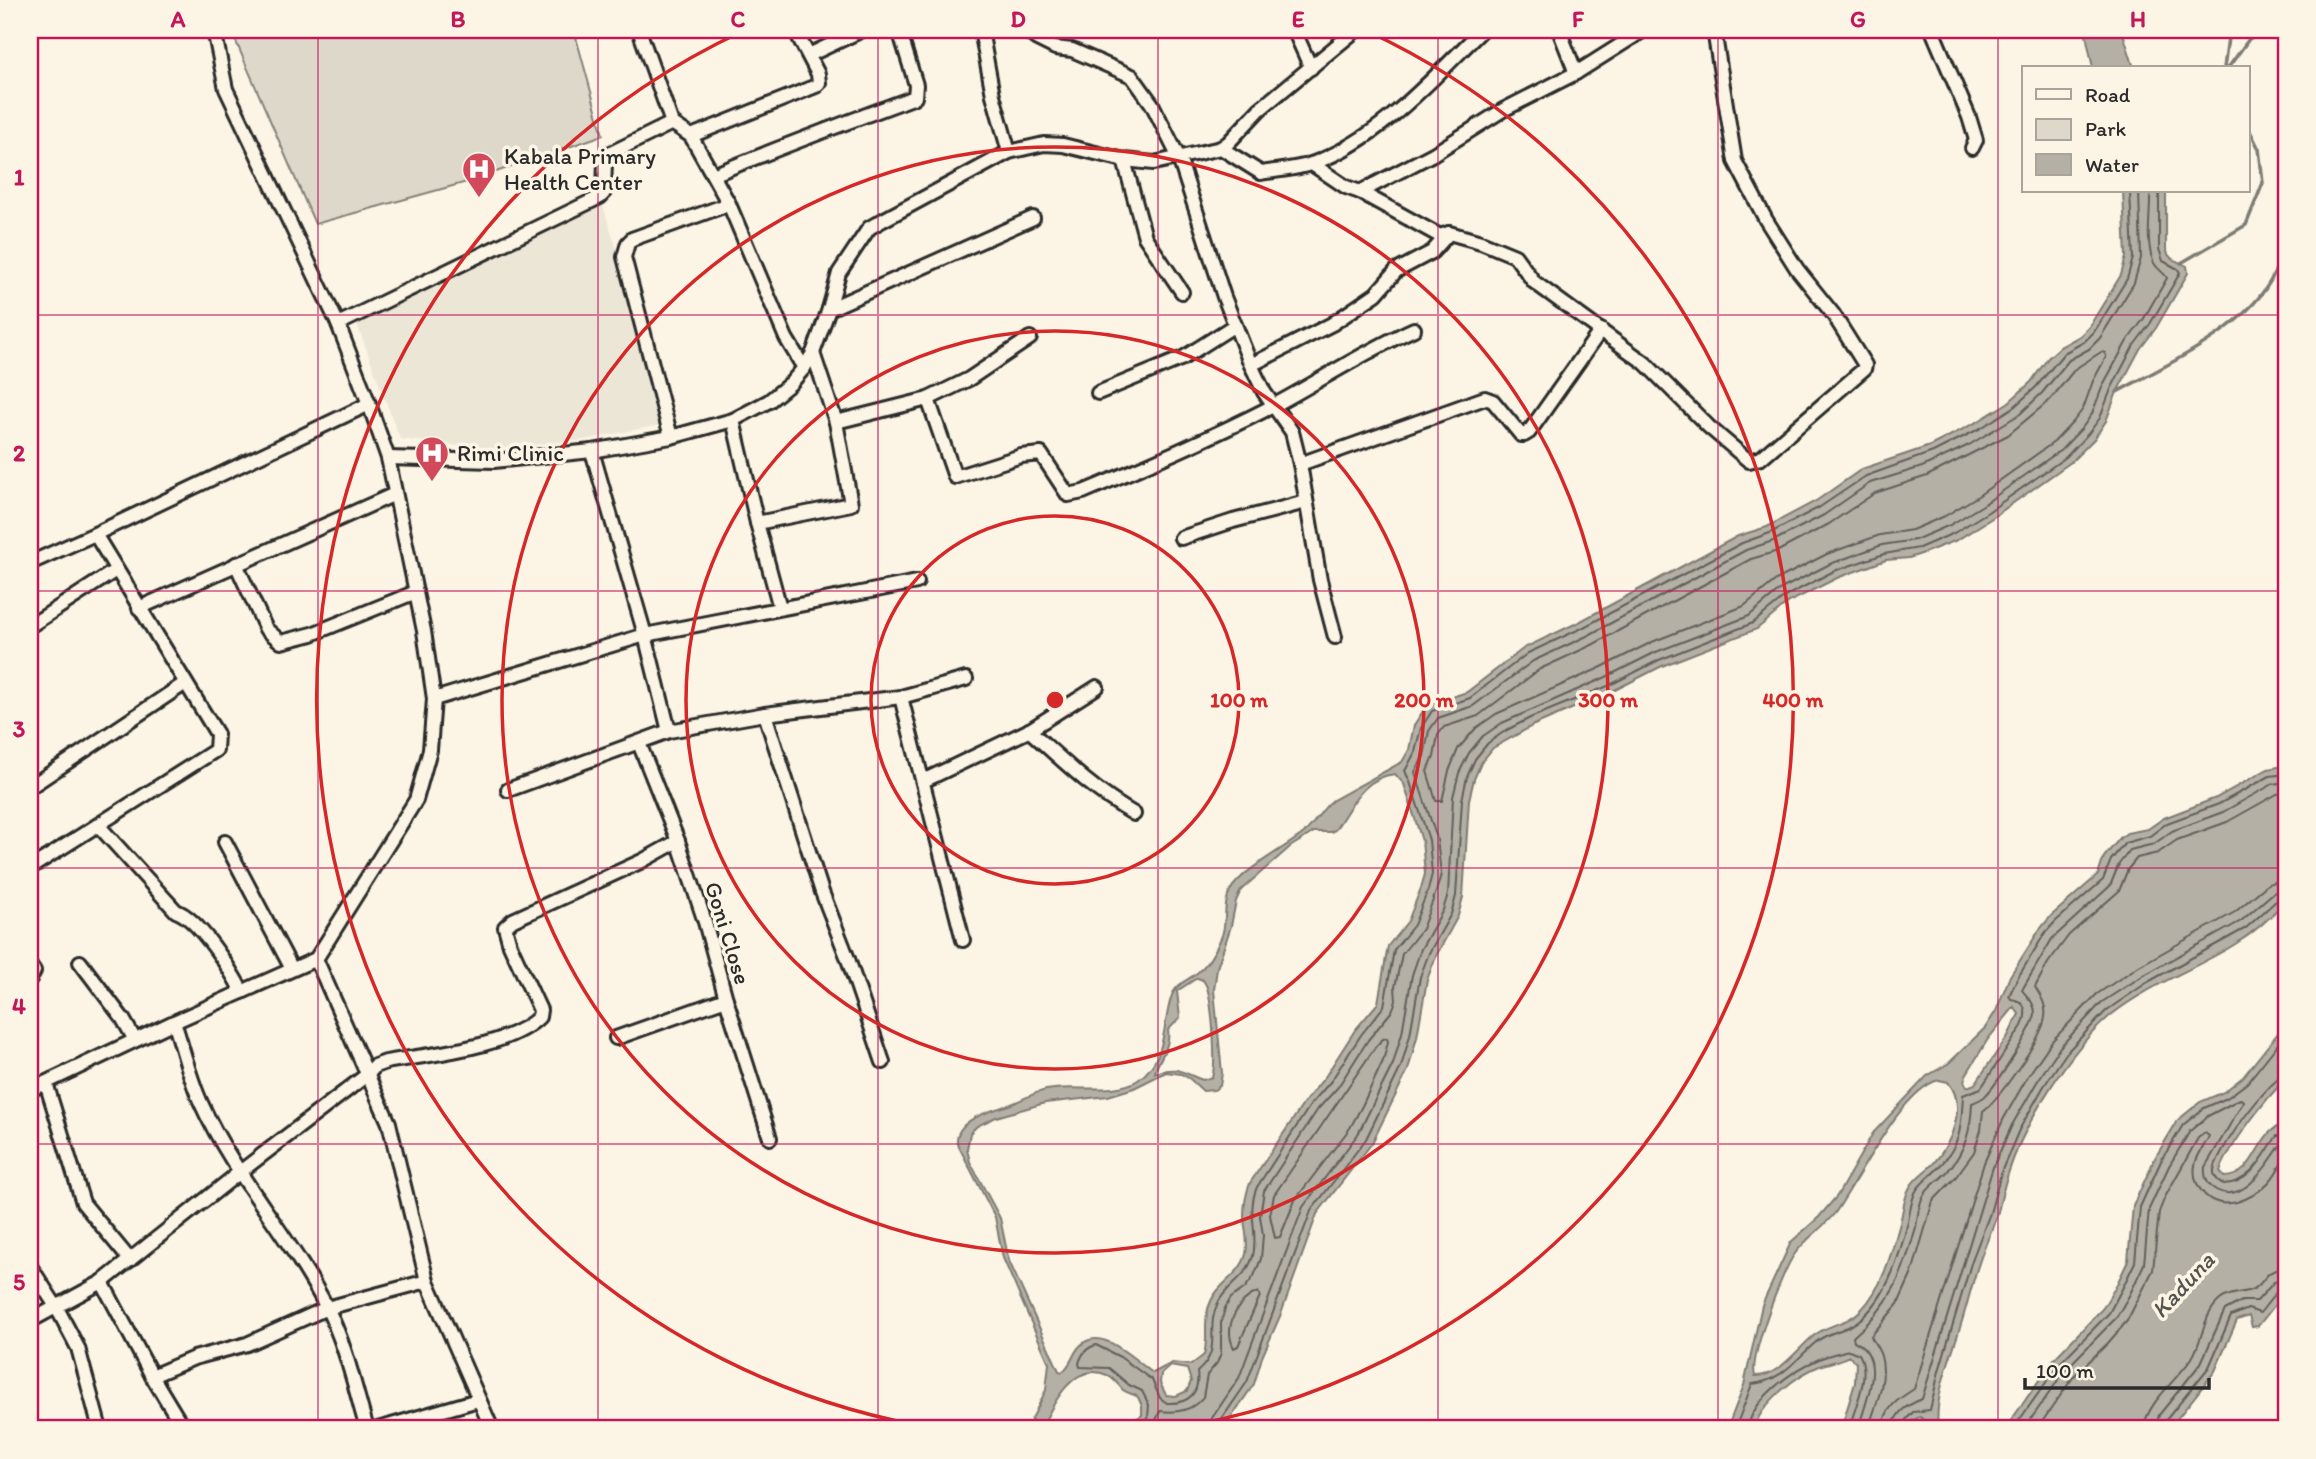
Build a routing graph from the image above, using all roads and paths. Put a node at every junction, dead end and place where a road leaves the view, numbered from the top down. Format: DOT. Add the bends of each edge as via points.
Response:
graph roads {
  1 [pos="214,30"];
  2 [pos="639,30"];
  3 [pos="795,30"];
  4 [pos="862,30"];
  5 [pos="899,30"];
  6 [pos="981,30"];
  7 [pos="1025,30"];
  8 [pos="1294,30"];
  9 [pos="1356,30"];
  10 [pos="1482,30"];
  11 [pos="1559,30"];
  12 [pos="1644,30"];
  13 [pos="1714,30"];
  14 [pos="1932,30"];
  15 [pos="809,55"];
  16 [pos="1311,68"];
  17 [pos="1576,73"];
  18 [pos="672,123"];
  19 [pos="691,136"];
  20 [pos="1221,148"];
  21 [pos="1972,148"];
  22 [pos="1009,152"];
  23 [pos="1179,158"];
  24 [pos="1124,160"];
  25 [pos="1312,164"];
  26 [pos="713,176"];
  27 [pos="1360,192"];
  28 [pos="729,204"];
  29 [pos="1033,218"];
  30 [pos="1449,233"];
  31 [pos="1182,292"];
  32 [pos="829,309"];
  33 [pos="338,324"];
  34 [pos="1235,325"];
  35 [pos="1413,329"];
  36 [pos="1601,330"];
  37 [pos="1030,338"];
  38 [pos="813,353"];
  39 [pos="1251,365"];
  40 [pos="804,368"];
  41 [pos="1098,393"];
  42 [pos="928,398"];
  43 [pos="369,404"];
  44 [pos="1273,405"];
  45 [pos="733,420"];
  46 [pos="836,422"];
  47 [pos="671,437"];
  48 [pos="592,451"];
  49 [pos="388,458"];
  50 [pos="1300,464"];
  51 [pos="395,494"];
  52 [pos="1306,502"];
  53 [pos="757,523"];
  54 [pos="95,534"];
  55 [pos="1181,538"];
  56 [pos="30,563"];
  57 [pos="236,564"];
  58 [pos="116,569"];
  59 [pos="917,582"];
  60 [pos="416,592"];
  61 [pos="139,608"];
  62 [pos="780,608"];
  63 [pos="30,625"];
  64 [pos="645,635"];
  65 [pos="1335,637"];
  66 [pos="966,679"];
  67 [pos="184,684"];
  68 [pos="1097,687"];
  69 [pos="901,696"];
  70 [pos="434,699"];
  71 [pos="765,715"];
  72 [pos="1029,730"];
  73 [pos="669,731"];
  74 [pos="639,743"];
  75 [pos="923,781"];
  76 [pos="30,787"];
  77 [pos="508,790"];
  78 [pos="1134,814"];
  79 [pos="98,825"];
  80 [pos="678,841"];
  81 [pos="225,842"];
  82 [pos="30,868"];
  83 [pos="963,940"];
  84 [pos="316,959"];
  85 [pos="80,962"];
  86 [pos="30,965"];
  87 [pos="292,969"];
  88 [pos="30,979"];
  89 [pos="242,992"];
  90 [pos="726,999"];
  91 [pos="174,1022"];
  92 [pos="616,1038"];
  93 [pos="135,1040"];
  94 [pos="883,1062"];
  95 [pos="368,1074"];
  96 [pos="46,1083"];
  97 [pos="30,1090"];
  98 [pos="770,1138"];
  99 [pos="240,1172"];
  100 [pos="130,1260"];
  101 [pos="30,1266"];
  102 [pos="427,1281"];
  103 [pos="102,1282"];
  104 [pos="57,1308"];
  105 [pos="327,1308"];
  106 [pos="30,1321"];
  107 [pos="152,1376"];
  108 [pos="478,1400"];
  109 [pos="406,1426"];
  110 [pos="100,1429"];
  111 [pos="184,1429"];
  112 [pos="367,1429"];
  113 [pos="377,1429"];
  114 [pos="492,1429"];
  1 -- 33 [label="street" via="226,89"];
  2 -- 18 [label="street"];
  3 -- 15 [label="street"];
  4 -- 15 [label="street"];
  5 -- 26 [label="street" via="916,85 915,97 803,137"];
  6 -- 22 [label="street"];
  7 -- 23 [label="street" via="1055,48 1072,50 1132,76"];
  8 -- 16 [label="street"];
  9 -- 16 [label="street"];
  10 -- 25 [label="street" via="1421,90 1365,136"];
  11 -- 17 [label="street"];
  12 -- 17 [label="street"];
  13 -- 36 [label="street" via="1735,161 1778,240 1833,314 1863,359 1864,369 1761,458 1749,461 1644,363"];
  14 -- 21 [label="street" via="1969,117 1976,140"];
  15 -- 19 [label="street" via="818,74 816,86"];
  16 -- 20 [label="street"];
  17 -- 27 [label="street"];
  18 -- 19 [label="street"];
  18 -- 33 [label="street" via="609,155 600,197"];
  19 -- 26 [label="street"];
  20 -- 23 [label="street"];
  20 -- 25 [label="street" via="1261,173"];
  22 -- 24 [label="street" via="1063,145"];
  22 -- 32 [label="street" via="869,228 839,273"];
  23 -- 24 [label="street" via="1154,163"];
  23 -- 34 [label="street"];
  24 -- 31 [label="street" via="1145,237"];
  25 -- 27 [label="street"];
  26 -- 28 [label="street"];
  27 -- 30 [label="street" via="1440,236"];
  28 -- 40 [label="street" via="786,338"];
  28 -- 47 [label="street" via="632,239 624,257"];
  29 -- 32 [label="street"];
  30 -- 36 [label="street" via="1515,256 1534,282"];
  30 -- 39 [label="street" via="1432,252 1395,271 1376,294 1332,324"];
  32 -- 38 [label="street"];
  33 -- 43 [label="street"];
  34 -- 39 [label="street"];
  34 -- 41 [label="street" via="1183,358"];
  35 -- 44 [label="street"];
  36 -- 50 [label="street" via="1524,435 1485,398"];
  37 -- 42 [label="street" via="969,379"];
  38 -- 40 [label="street"];
  38 -- 46 [label="street"];
  39 -- 44 [label="street"];
  40 -- 45 [label="street" via="769,401"];
  42 -- 44 [label="street" via="955,477 1041,454 1068,495 1182,450"];
  42 -- 46 [label="street"];
  43 -- 49 [label="street"];
  43 -- 54 [label="street"];
  44 -- 50 [label="street" via="1292,432"];
  45 -- 47 [label="street"];
  45 -- 53 [label="street"];
  46 -- 53 [label="street" via="851,503"];
  47 -- 48 [label="street"];
  48 -- 49 [label="street" via="494,461"];
  48 -- 64 [label="street"];
  49 -- 51 [label="street"];
  50 -- 52 [label="street"];
  51 -- 57 [label="street"];
  51 -- 60 [label="street"];
  52 -- 55 [label="street"];
  52 -- 65 [label="street"];
  53 -- 62 [label="street"];
  54 -- 56 [label="street"];
  54 -- 58 [label="street"];
  57 -- 60 [label="street" via="266,629 281,642"];
  57 -- 61 [label="street"];
  58 -- 61 [label="street"];
  58 -- 63 [label="street"];
  59 -- 62 [label="street"];
  60 -- 70 [label="street"];
  61 -- 67 [label="street"];
  62 -- 64 [label="street"];
  64 -- 70 [label="street"];
  64 -- 73 [label="street"];
  66 -- 69 [label="street"];
  67 -- 76 [label="street"];
  67 -- 79 [label="street" via="217,734 216,750"];
  68 -- 72 [label="street"];
  69 -- 71 [label="street"];
  69 -- 75 [label="street"];
  70 -- 84 [label="street" via="430,750 416,800"];
  71 -- 73 [label="street"];
  71 -- 94 [label="street"];
  72 -- 75 [label="street"];
  72 -- 78 [label="street" via="1086,782"];
  73 -- 74 [label="street"];
  74 -- 77 [label="street"];
  74 -- 80 [label="street, Goni Close"];
  75 -- 83 [label="street"];
  79 -- 82 [label="street"];
  79 -- 89 [label="street" via="217,951"];
  80 -- 90 [label="street, Goni Close"];
  80 -- 95 [label="street" via="505,927 540,1010 534,1023 495,1042 386,1062"];
  81 -- 87 [label="street"];
  84 -- 87 [label="street"];
  84 -- 95 [label="street"];
  85 -- 93 [label="street"];
  86 -- 88 [label="street" via="34,971"];
  87 -- 89 [label="street"];
  89 -- 91 [label="street"];
  90 -- 92 [label="street"];
  90 -- 98 [label="street, Goni Close"];
  91 -- 93 [label="street"];
  91 -- 99 [label="street" via="201,1102"];
  93 -- 96 [label="street"];
  95 -- 99 [label="street"];
  95 -- 102 [label="street" via="389,1122"];
  96 -- 97 [label="street"];
  96 -- 100 [label="street" via="83,1203"];
  99 -- 100 [label="street"];
  99 -- 105 [label="street"];
  100 -- 103 [label="street"];
  101 -- 104 [label="street"];
  102 -- 105 [label="street"];
  102 -- 108 [label="street"];
  103 -- 104 [label="street"];
  103 -- 107 [label="street"];
  104 -- 106 [label="street"];
  104 -- 110 [label="street" via="78,1348"];
  105 -- 107 [label="street" via="247,1345 194,1358"];
  105 -- 112 [label="street"];
  107 -- 111 [label="street"];
  108 -- 109 [label="street"];
  108 -- 114 [label="street"];
  109 -- 113 [label="street"];
}
